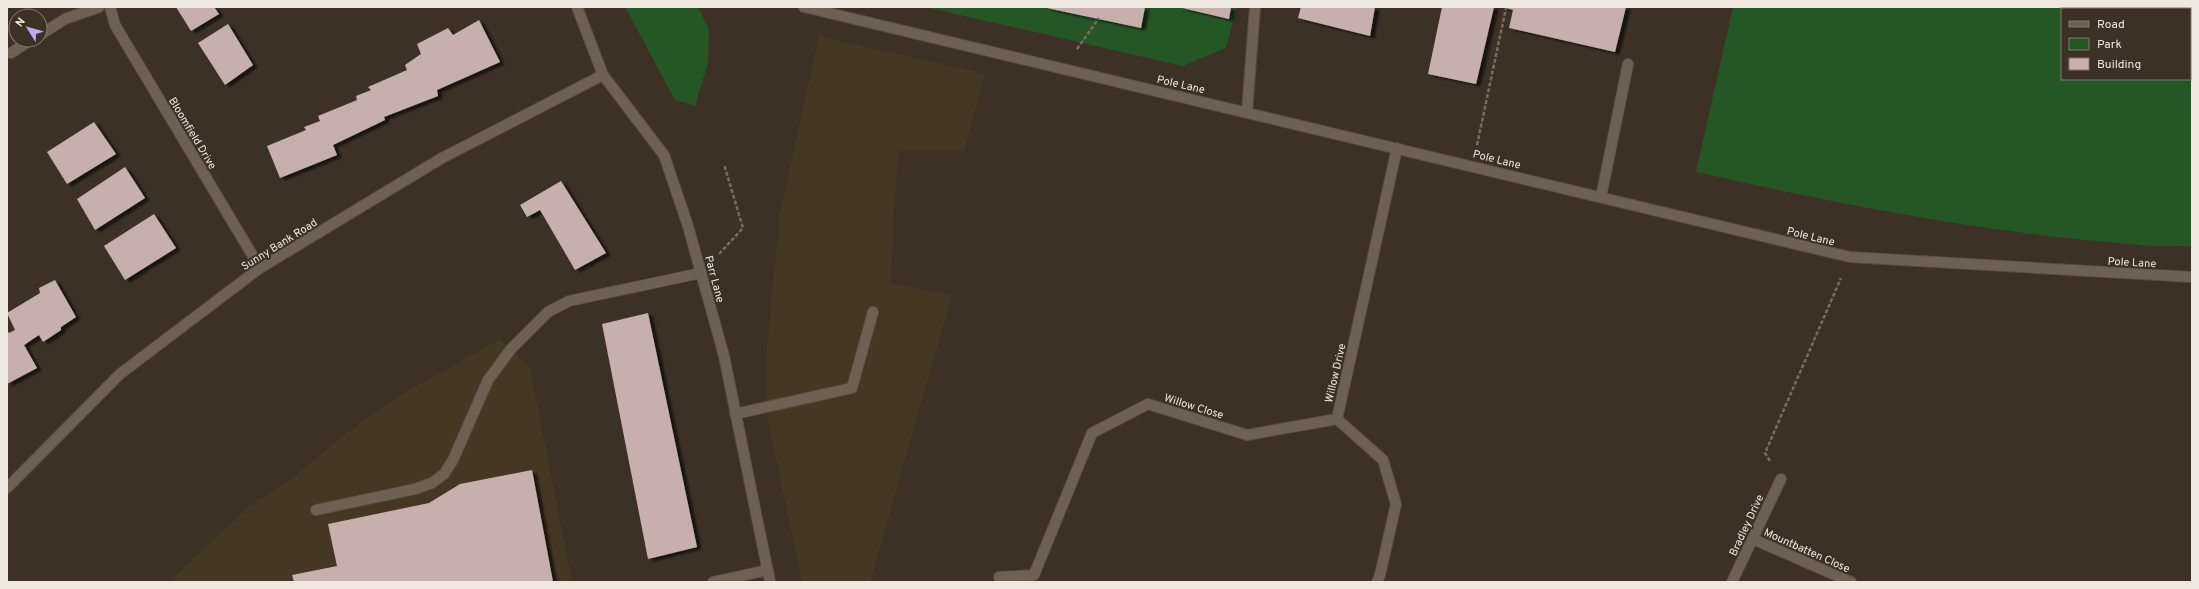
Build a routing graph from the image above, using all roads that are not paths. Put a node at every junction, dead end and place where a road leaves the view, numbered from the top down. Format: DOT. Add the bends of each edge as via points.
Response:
graph roads {
  1 [pos="99,7"];
  2 [pos="110,7"];
  3 [pos="577,7"];
  4 [pos="804,7"];
  5 [pos="1255,7"];
  6 [pos="831,10"];
  7 [pos="48,30"];
  8 [pos="19,48"];
  9 [pos="11,53"];
  10 [pos="1628,64"];
  11 [pos="603,75"];
  12 [pos="1247,112"];
  13 [pos="1397,148"];
  14 [pos="1601,197"];
  15 [pos="260,268"];
  16 [pos="701,274"];
  17 [pos="2192,277"];
  18 [pos="873,312"];
  19 [pos="735,414"];
  20 [pos="1337,419"];
  21 [pos="1781,479"];
  22 [pos="7,488"];
  23 [pos="316,510"];
  24 [pos="1753,539"];
  25 [pos="768,570"];
  26 [pos="999,577"];
  27 [pos="713,582"];
  28 [pos="770,582"];
  29 [pos="1376,582"];
  30 [pos="1732,582"];
  31 [pos="1851,582"];
  1 -- 7 [label="street" via="65,19"];
  2 -- 15 [label="street, Bloomfield Drive" via="115,25"];
  3 -- 11 [label="street, Parr Lane"];
  4 -- 6 [label="street, Pole Lane"];
  5 -- 12 [label="street"];
  6 -- 12 [label="street, Pole Lane"];
  8 -- 9 [label="street"];
  10 -- 14 [label="street"];
  11 -- 15 [label="street, Sunny Bank Road" via="442,158"];
  11 -- 16 [label="street, Parr Lane" via="664,155"];
  12 -- 13 [label="street, Pole Lane"];
  13 -- 14 [label="street, Pole Lane"];
  13 -- 20 [label="street, Willow Drive"];
  14 -- 17 [label="street, Pole Lane" via="1850,257"];
  15 -- 22 [label="street, Sunny Bank Road" via="120,374"];
  16 -- 19 [label="street, Parr Lane" via="724,356"];
  16 -- 23 [label="street" via="569,301 548,312 500,361 444,474 432,484 415,489"];
  18 -- 19 [label="street" via="852,388"];
  19 -- 25 [label="street, Parr Lane"];
  20 -- 26 [label="street, Willow Close" via="1247,435 1148,404 1092,434 1034,575"];
  20 -- 29 [label="street, Willow Drive" via="1382,460 1396,504 1380,575"];
  21 -- 24 [label="street, Bradley Drive"];
  24 -- 30 [label="street, Bradley Drive"];
  24 -- 31 [label="street, Mountbatten Close"];
  25 -- 27 [label="street"];
  25 -- 28 [label="street, Parr Lane"];
}
